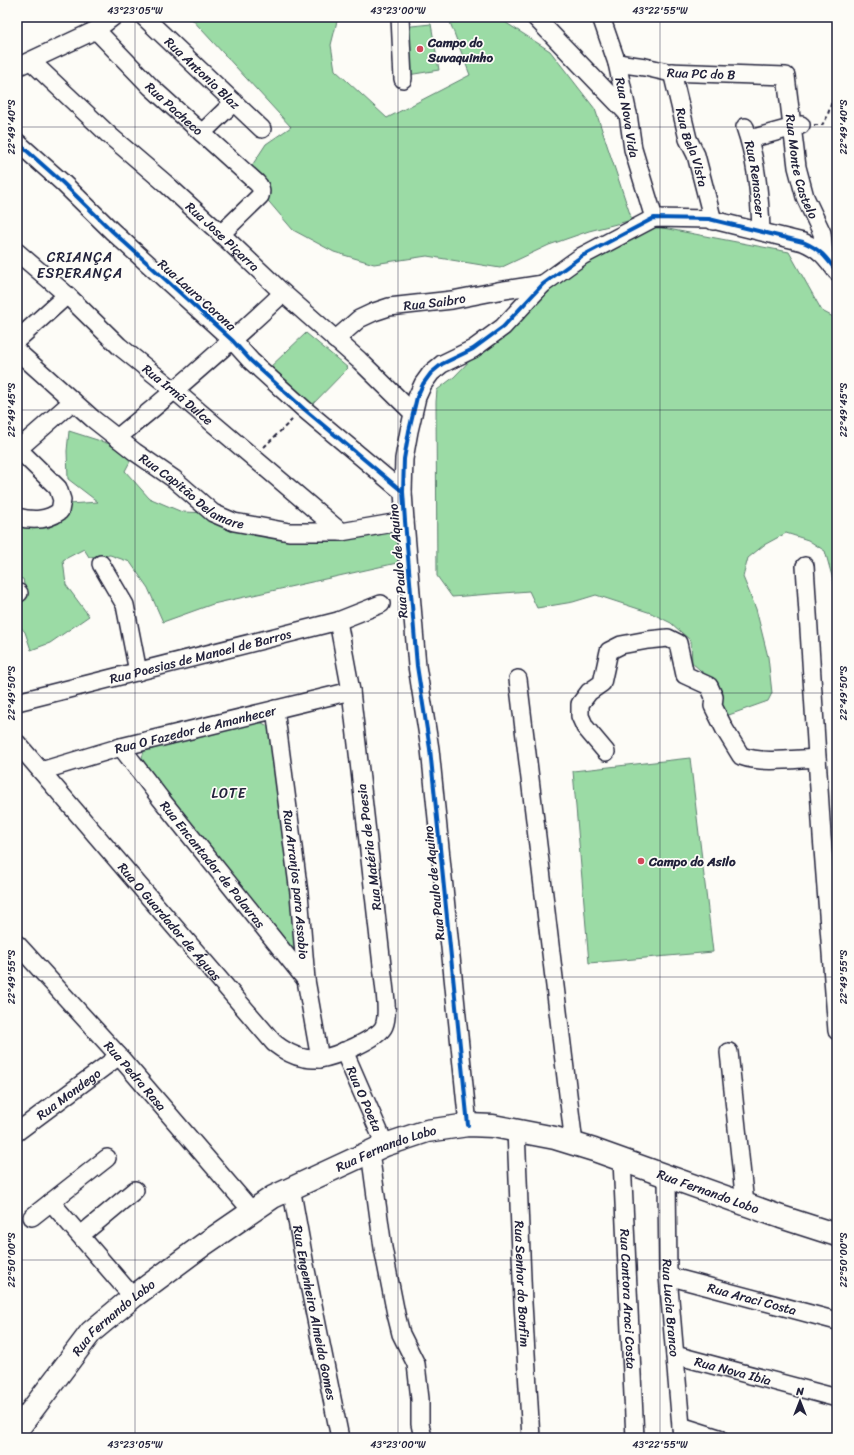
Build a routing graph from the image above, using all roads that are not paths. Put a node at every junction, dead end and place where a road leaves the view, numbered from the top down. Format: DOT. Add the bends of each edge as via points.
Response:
graph roads {
  1 [pos="113,17"];
  2 [pos="144,17"];
  3 [pos="400,17"];
  4 [pos="535,17"];
  5 [pos="601,17"];
  6 [pos="96,30"];
  7 [pos="617,63"];
  8 [pos="24,64"];
  9 [pos="672,72"];
  10 [pos="786,76"];
  11 [pos="402,79"];
  12 [pos="234,102"];
  13 [pos="628,114"];
  14 [pos="796,126"];
  15 [pos="262,129"];
  16 [pos="202,133"];
  17 [pos="17,142"];
  18 [pos="654,218"];
  19 [pos="713,221"];
  20 [pos="761,232"];
  21 [pos="221,234"];
  22 [pos="17,252"];
  23 [pos="824,254"];
  24 [pos="837,272"];
  25 [pos="543,284"];
  26 [pos="283,293"];
  27 [pos="67,295"];
  28 [pos="17,340"];
  29 [pos="335,340"];
  30 [pos="233,341"];
  31 [pos="17,352"];
  32 [pos="175,391"];
  33 [pos="73,401"];
  34 [pos="412,413"];
  35 [pos="117,438"];
  36 [pos="17,449"];
  37 [pos="403,492"];
  38 [pos="17,517"];
  39 [pos="405,521"];
  40 [pos="341,532"];
  41 [pos="101,564"];
  42 [pos="805,566"];
  43 [pos="381,604"];
  44 [pos="338,621"];
  45 [pos="138,672"];
  46 [pos="518,679"];
  47 [pos="351,691"];
  48 [pos="17,702"];
  49 [pos="275,709"];
  50 [pos="17,743"];
  51 [pos="121,747"];
  52 [pos="606,752"];
  53 [pos="817,758"];
  54 [pos="40,771"];
  55 [pos="17,944"];
  56 [pos="306,980"];
  57 [pos="837,1031"];
  58 [pos="344,1051"];
  59 [pos="729,1052"];
  60 [pos="119,1056"];
  61 [pos="320,1059"];
  62 [pos="468,1125"];
  63 [pos="516,1130"];
  64 [pos="17,1132"];
  65 [pos="574,1144"];
  66 [pos="377,1149"];
  67 [pos="107,1158"];
  68 [pos="622,1160"];
  69 [pos="667,1176"];
  70 [pos="291,1187"];
  71 [pos="135,1190"];
  72 [pos="51,1202"];
  73 [pos="745,1204"];
  74 [pos="252,1210"];
  75 [pos="32,1217"];
  76 [pos="81,1235"];
  77 [pos="837,1235"];
  78 [pos="668,1276"];
  79 [pos="133,1296"];
  80 [pos="837,1321"];
  81 [pos="675,1355"];
  82 [pos="837,1398"];
  83 [pos="17,1430"];
  84 [pos="681,1432"];
  85 [pos="340,1438"];
  86 [pos="423,1438"];
  87 [pos="531,1438"];
  88 [pos="635,1438"];
  89 [pos="719,1438"];
  1 -- 6 [label="street"];
  2 -- 12 [label="street, Rua Antonio Blaz"];
  3 -- 11 [label="street"];
  4 -- 13 [label="street"];
  5 -- 7 [label="street, Rua Nova Vida"];
  6 -- 8 [label="street"];
  6 -- 16 [label="street, Rua Pacheco" via="151,87"];
  7 -- 9 [label="street, Rua PC do B"];
  7 -- 13 [label="street, Rua Nova Vida"];
  8 -- 21 [label="street, Rua Jose Piçarra" via="166,183"];
  9 -- 10 [label="street, Rua PC do B"];
  9 -- 19 [label="street, Rua Bela Vista" via="688,139 696,155"];
  10 -- 14 [label="street, Rua Monte Castelo"];
  12 -- 15 [label="street, Rua Antonio Blaz"];
  12 -- 16 [label="street"];
  13 -- 18 [label="street, Rua Nova Vida" via="633,149"];
  14 -- 20 [label="street, Rua Renascer" via="748,133 760,196"];
  14 -- 23 [label="street, Rua Monte Castelo" via="797,167 805,197 822,233"];
  16 -- 21 [label="street, Rua Pacheco" via="262,189 260,196"];
  17 -- 30 [label="street, Rua Lauro Corona"];
  18 -- 19 [label="street, Rua Paulo de Aquino"];
  18 -- 25 [label="street, Rua Paulo de Aquino" via="582,256"];
  19 -- 20 [label="street, Rua Paulo de Aquino"];
  20 -- 23 [label="street, Rua Paulo de Aquino" via="803,242"];
  21 -- 26 [label="street, Rua Jose Piçarra"];
  22 -- 27 [label="street, Rua Irmã Dulce"];
  23 -- 24 [label="street, Rua Paulo de Aquino"];
  25 -- 29 [label="street, Rua Saibro" via="452,300 389,307 359,319"];
  25 -- 34 [label="street, Rua Paulo de Aquino" via="499,331 431,373 423,384"];
  26 -- 29 [label="street, Rua Jose Piçarra"];
  26 -- 30 [label="street"];
  27 -- 28 [label="street"];
  27 -- 32 [label="street, Rua Irmã Dulce" via="119,346"];
  29 -- 34 [label="street, Rua Jose Piçarra"];
  30 -- 32 [label="street"];
  30 -- 37 [label="street, Rua Lauro Corona" via="304,409"];
  31 -- 33 [label="street, Rua Capitão Delamare"];
  32 -- 35 [label="street"];
  32 -- 40 [label="street, Rua Irmã Dulce"];
  33 -- 35 [label="street, Rua Capitão Delamare"];
  33 -- 36 [label="street"];
  34 -- 37 [label="street, Rua Paulo de Aquino" via="404,459"];
  35 -- 40 [label="street, Rua Capitão Delamare" via="174,479 213,513 234,522 289,532"];
  36 -- 38 [label="street" via="58,488 62,500 60,511 52,517 30,520"];
  37 -- 39 [label="street, Rua Paulo de Aquino"];
  39 -- 40 [label="street, Rua Capitão Delamare"];
  39 -- 62 [label="street, Rua Paulo de Aquino" via="417,666 432,765"];
  41 -- 45 [label="street" via="125,605"];
  42 -- 53 [label="street"];
  43 -- 44 [label="street, Rua Poesias de Manoel de Barros"];
  44 -- 45 [label="street, Rua Poesias de Manoel de Barros"];
  44 -- 47 [label="street, Rua Matéria de Poesia"];
  45 -- 48 [label="street, Rua Poesias de Manoel de Barros"];
  46 -- 65 [label="street"];
  47 -- 49 [label="street, Rua O Fazedor de Amanhecer"];
  47 -- 58 [label="street, Rua Matéria de Poesia" via="373,825 386,1011 384,1026 376,1036"];
  49 -- 51 [label="street, Rua O Fazedor de Amanhecer"];
  49 -- 56 [label="street, Rua Arranjos para Assobio" via="299,893"];
  50 -- 54 [label="street, Rua O Guardador de Águas"];
  51 -- 54 [label="street, Rua O Fazedor de Amanhecer"];
  51 -- 56 [label="street, Rua Encantador de Palavras"];
  52 -- 53 [label="street" via="585,727 580,716 580,704 589,692 602,682 610,651 621,645 668,638 678,643 685,675 710,686 714,697 713,706 741,756 749,759 782,760"];
  53 -- 57 [label="street"];
  54 -- 61 [label="street, Rua O Guardador de Águas" via="274,1043 288,1054 304,1059"];
  55 -- 60 [label="street, Rua Pedra Rasa"];
  56 -- 61 [label="street, Rua Arranjos para Assobio"];
  58 -- 61 [label="street, Rua O Guardador de Águas"];
  58 -- 66 [label="street, Rua O Poeta"];
  59 -- 73 [label="street"];
  60 -- 64 [label="street, Rua Mondego"];
  60 -- 74 [label="street, Rua Pedra Rasa"];
  62 -- 63 [label="main road, Rua Fernando Lobo"];
  62 -- 66 [label="main road, Rua Fernando Lobo" via="426,1131"];
  63 -- 65 [label="main road, Rua Fernando Lobo"];
  63 -- 87 [label="street, Rua Senhor do Bonfim"];
  65 -- 68 [label="main road, Rua Fernando Lobo"];
  66 -- 70 [label="main road, Rua Fernando Lobo"];
  66 -- 86 [label="street, Rua O Poeta" via="383,1248 401,1334 416,1364"];
  67 -- 72 [label="street"];
  68 -- 69 [label="main road, Rua Fernando Lobo"];
  68 -- 88 [label="street, Rua Cantora Araci Costa"];
  69 -- 73 [label="main road, Rua Fernando Lobo"];
  69 -- 78 [label="street, Rua Lucia Branco"];
  70 -- 74 [label="main road, Rua Fernando Lobo"];
  70 -- 85 [label="street, Rua Engenheiro Almeida Gomes"];
  71 -- 76 [label="street"];
  72 -- 75 [label="street"];
  72 -- 76 [label="street"];
  73 -- 77 [label="main road, Rua Fernando Lobo"];
  74 -- 79 [label="main road, Rua Fernando Lobo"];
  76 -- 79 [label="street"];
  78 -- 80 [label="street, Rua Araci Costa"];
  78 -- 81 [label="street, Rua Lucia Branco"];
  79 -- 83 [label="main road, Rua Fernando Lobo" via="91,1332"];
  81 -- 82 [label="street, Rua Nova Ibia"];
  81 -- 84 [label="street, Rua Lucia Branco"];
  84 -- 89 [label="street"];
}
